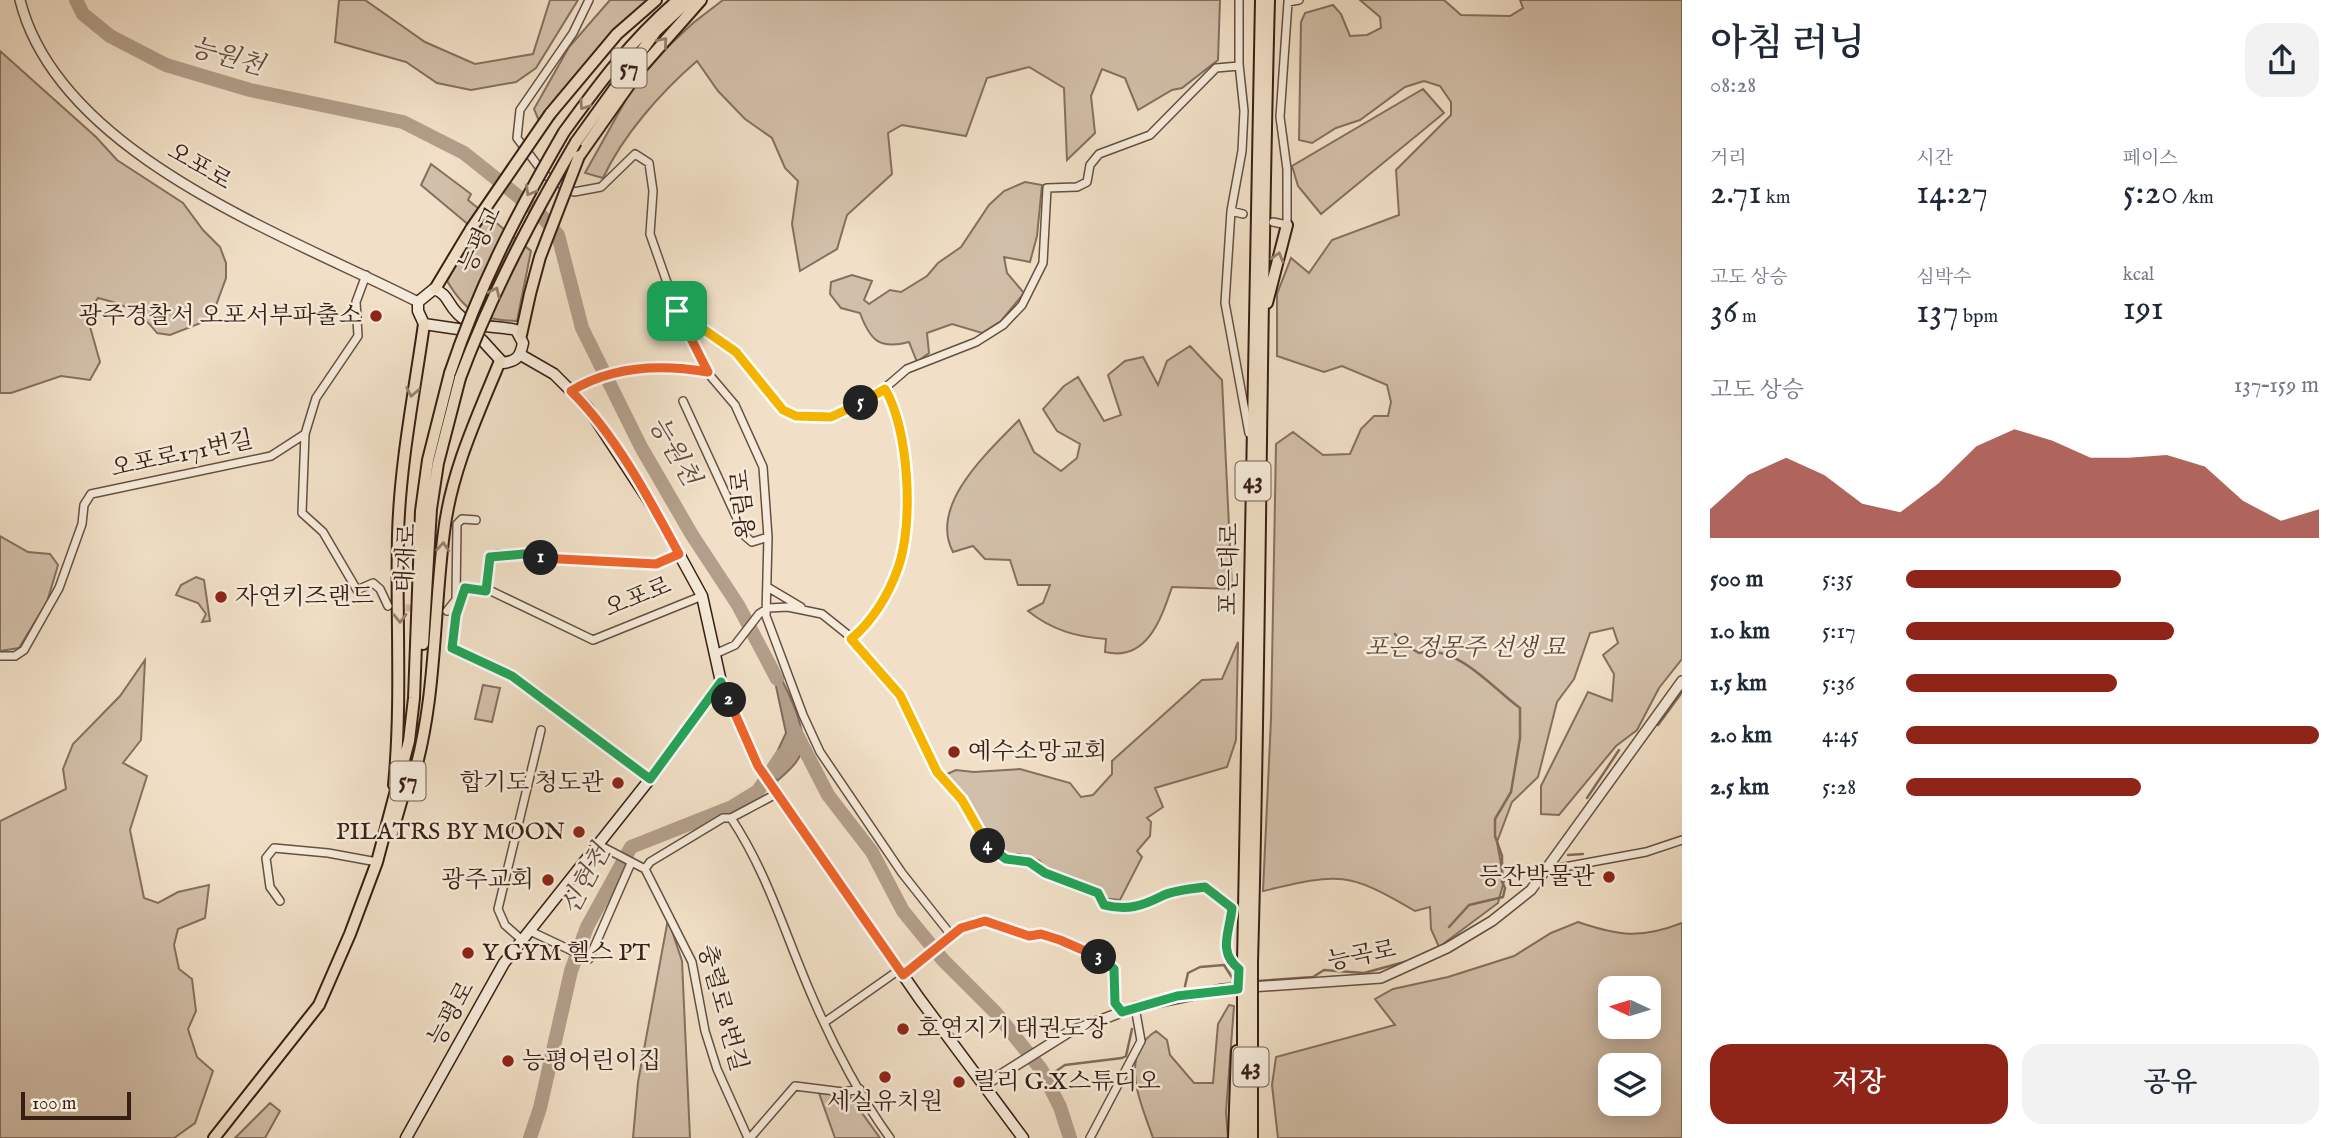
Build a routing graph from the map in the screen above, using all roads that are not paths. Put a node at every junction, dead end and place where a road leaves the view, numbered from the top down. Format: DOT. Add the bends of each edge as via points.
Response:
graph roads {
  1 [pos="20,0"];
  2 [pos="589,0"];
  3 [pos="656,0"];
  4 [pos="678,0"];
  5 [pos="689,0"];
  6 [pos="701,0"];
  7 [pos="1239,0"];
  8 [pos="1260,0"];
  9 [pos="1269,0"];
  10 [pos="1299,0"];
  11 [pos="1239,66"];
  12 [pos="1231,211"];
  13 [pos="1243,214"];
  14 [pos="1273,222"];
  15 [pos="1287,225"];
  16 [pos="366,275"];
  17 [pos="435,289"];
  18 [pos="418,302"];
  19 [pos="677,311"];
  20 [pos="424,324"];
  21 [pos="521,335"];
  22 [pos="1263,337"];
  23 [pos="521,355"];
  24 [pos="499,361"];
  25 [pos="708,372"];
  26 [pos="455,376"];
  27 [pos="571,391"];
  28 [pos="880,392"];
  29 [pos="683,401"];
  30 [pos="305,434"];
  31 [pos="1253,457"];
  32 [pos="476,520"];
  33 [pos="768,537"];
  34 [pos="679,554"];
  35 [pos="465,588"];
  36 [pos="769,588"];
  37 [pos="486,591"];
  38 [pos="702,596"];
  39 [pos="456,598"];
  40 [pos="388,606"];
  41 [pos="768,608"];
  42 [pos="804,609"];
  43 [pos="447,611"];
  44 [pos="851,639"];
  45 [pos="715,654"];
  46 [pos="0,656"];
  47 [pos="1682,681"];
  48 [pos="721,682"];
  49 [pos="541,730"];
  50 [pos="650,779"];
  51 [pos="778,793"];
  52 [pos="731,818"];
  53 [pos="390,828"];
  54 [pos="1682,840"];
  55 [pos="599,845"];
  56 [pos="377,862"];
  57 [pos="630,862"];
  58 [pos="645,869"];
  59 [pos="1548,870"];
  60 [pos="280,901"];
  61 [pos="530,931"];
  62 [pos="950,936"];
  63 [pos="522,940"];
  64 [pos="1247,963"];
  65 [pos="904,971"];
  66 [pos="1244,995"];
  67 [pos="1135,1007"];
  68 [pos="1122,1012"];
  69 [pos="1242,1014"];
  70 [pos="825,1022"];
  71 [pos="983,1086"];
  72 [pos="860,1089"];
  73 [pos="215,1138"];
  74 [pos="223,1138"];
  75 [pos="406,1138"];
  76 [pos="749,1138"];
  77 [pos="890,1138"];
  78 [pos="1023,1138"];
  79 [pos="1090,1138"];
  80 [pos="1234,1138"];
  81 [pos="1242,1138"];
  82 [pos="1255,1138"];
  1 -- 16 [label="street, 오포로" via="49,64 139,156 187,188"];
  2 -- 19 [label="street, 왕림로" via="567,43 520,110 517,138 545,175 575,192 601,187 635,154 649,163 653,191 650,234"];
  3 -- 17 [label="highway, bridge" via="618,34 550,114"];
  4 -- 26 [label="highway, 능평교 / 57, one-way, bridge" via="615,62 564,132 512,221 470,313"];
  26 -- 5 [label="highway, 태재로 / 57, one-way, bridge" via="524,231 576,142 656,31"];
  21 -- 6 [label="highway, one-way, bridge" via="540,257 579,156 641,68"];
  7 -- 11 [label="street"];
  8 -- 31 [label="highway, 포은대로 / 43"];
  9 -- 22 [label="highway, 포은대로 / 43"];
  10 -- 15 [label="street" via="1288,2 1282,72"];
  11 -- 12 [label="street" via="1243,124"];
  11 -- 28 [label="street" via="1216,68 1150,135 1099,154 1090,164 1087,182 1047,188 1043,263 1022,305 1003,325 976,342 907,369"];
  12 -- 13 [label="street"];
  12 -- 31 [label="street" via="1224,303"];
  14 -- 15 [label="street"];
  22 -- 15 [label="highway, one-way"];
  16 -- 18 [label="street, 오포로"];
  16 -- 30 [label="street" via="356,302 358,336 316,398"];
  17 -- 18 [label="main road"];
  17 -- 21 [label="main road" via="449,298 457,313 480,326 504,327"];
  18 -- 20 [label="main road"];
  19 -- 25 [label="street, 왕림로"];
  19 -- 28 [label="street" via="736,352 783,410 796,416 840,415"];
  20 -- 24 [label="main road" via="470,334 482,340"];
  20 -- 53 [label="highway, one-way" via="403,446 398,536 399,701"];
  21 -- 23 [label="main road"];
  22 -- 64 [label="highway, 포은대로 / 43" via="1260,665"];
  23 -- 24 [label="main road" via="514,361"];
  23 -- 27 [label="main road, 오포로" via="554,374"];
  53 -- 24 [label="highway, one-way" via="402,816 414,777 433,684 444,531 458,463"];
  25 -- 27 [label="street" via="671,366 641,369 588,381"];
  25 -- 33 [label="street, 왕림로" via="735,405 763,467"];
  26 -- 53 [label="highway, 태재로 / 57" via="428,460 421,511 410,741"];
  27 -- 34 [label="main road, 오포로" via="588,408"];
  28 -- 44 [label="street" via="892,401 903,449 905,533 899,567 887,594"];
  29 -- 33 [label="street" via="745,536 752,542"];
  30 -- 40 [label="street" via="302,513 323,532 357,590 373,583"];
  30 -- 46 [label="street, 오포로171번길" via="271,456 91,494 83,505 82,524 59,588 24,650 15,656"];
  31 -- 64 [label="highway, 포은대로 / 43"];
  32 -- 39 [label="street" via="462,519 457,524"];
  33 -- 36 [label="street, 왕림로"];
  34 -- 37 [label="street, 오포로" via="656,564 524,554 490,557"];
  34 -- 38 [label="main road, 오포로"];
  35 -- 37 [label="street, 오포로"];
  35 -- 39 [label="street"];
  35 -- 50 [label="street" via="452,648 512,676"];
  36 -- 41 [label="street, 왕림로"];
  36 -- 42 [label="street"];
  37 -- 38 [label="street, 오포로" via="593,640"];
  38 -- 45 [label="main road, 오포로"];
  39 -- 43 [label="street"];
  41 -- 42 [label="street"];
  41 -- 45 [label="street" via="737,643"];
  41 -- 62 [label="street, 왕림로" via="766,616 820,752"];
  42 -- 44 [label="street" via="832,621"];
  44 -- 66 [label="street" via="900,695 937,772 962,800 993,853 1037,864 1045,873 1098,893 1104,905 1112,907 1142,906 1162,896 1205,887 1232,908 1226,951 1230,963 1239,969"];
  45 -- 48 [label="main road, 오포로"];
  47 -- 59 [label="street, 능곡로" via="1599,791"];
  48 -- 50 [label="main road, 능평로"];
  48 -- 51 [label="main road, 오포로" via="758,766"];
  49 -- 63 [label="street" via="498,909 505,925"];
  50 -- 55 [label="main road, 능평로"];
  51 -- 52 [label="street"];
  51 -- 65 [label="main road, 오포로"];
  52 -- 58 [label="street" via="723,818"];
  52 -- 70 [label="street" via="764,875"];
  53 -- 56 [label="highway, 태재로 / 57"];
  53 -- 74 [label="highway, 태재로 / 57" via="324,1007"];
  54 -- 59 [label="street" via="1646,852"];
  55 -- 57 [label="street"];
  55 -- 61 [label="main road, 능평로"];
  56 -- 60 [label="street" via="274,848 266,858 270,887"];
  56 -- 73 [label="highway, 태재로 / 57" via="318,1005"];
  57 -- 58 [label="street"];
  57 -- 61 [label="street" via="587,958"];
  58 -- 76 [label="street, 충렬로 8번길" via="692,962 713,1056"];
  59 -- 66 [label="street, 능곡로" via="1492,922 1395,974"];
  61 -- 63 [label="main road, 능평로"];
  62 -- 65 [label="street"];
  62 -- 68 [label="street" via="985,921 1068,943 1114,969 1115,1003"];
  63 -- 75 [label="main road, 능평로" via="504,963"];
  64 -- 66 [label="highway, 43, bridge"];
  65 -- 70 [label="street"];
  65 -- 71 [label="main road, 오포로"];
  66 -- 67 [label="street, 능곡로" via="1177,996"];
  66 -- 69 [label="highway, 43"];
  66 -- 82 [label="highway, 43" via="1252,1033"];
  67 -- 68 [label="street, 능곡로"];
  67 -- 79 [label="street" via="1141,1041"];
  68 -- 71 [label="street, 능곡로" via="1069,1032"];
  69 -- 80 [label="highway" via="1235,1068"];
  69 -- 81 [label="highway, 43"];
  70 -- 72 [label="street"];
  71 -- 78 [label="main road, 오포로"];
  72 -- 76 [label="street, 충렬로 8번길" via="843,1092 795,1086"];
  72 -- 77 [label="street"];
}
